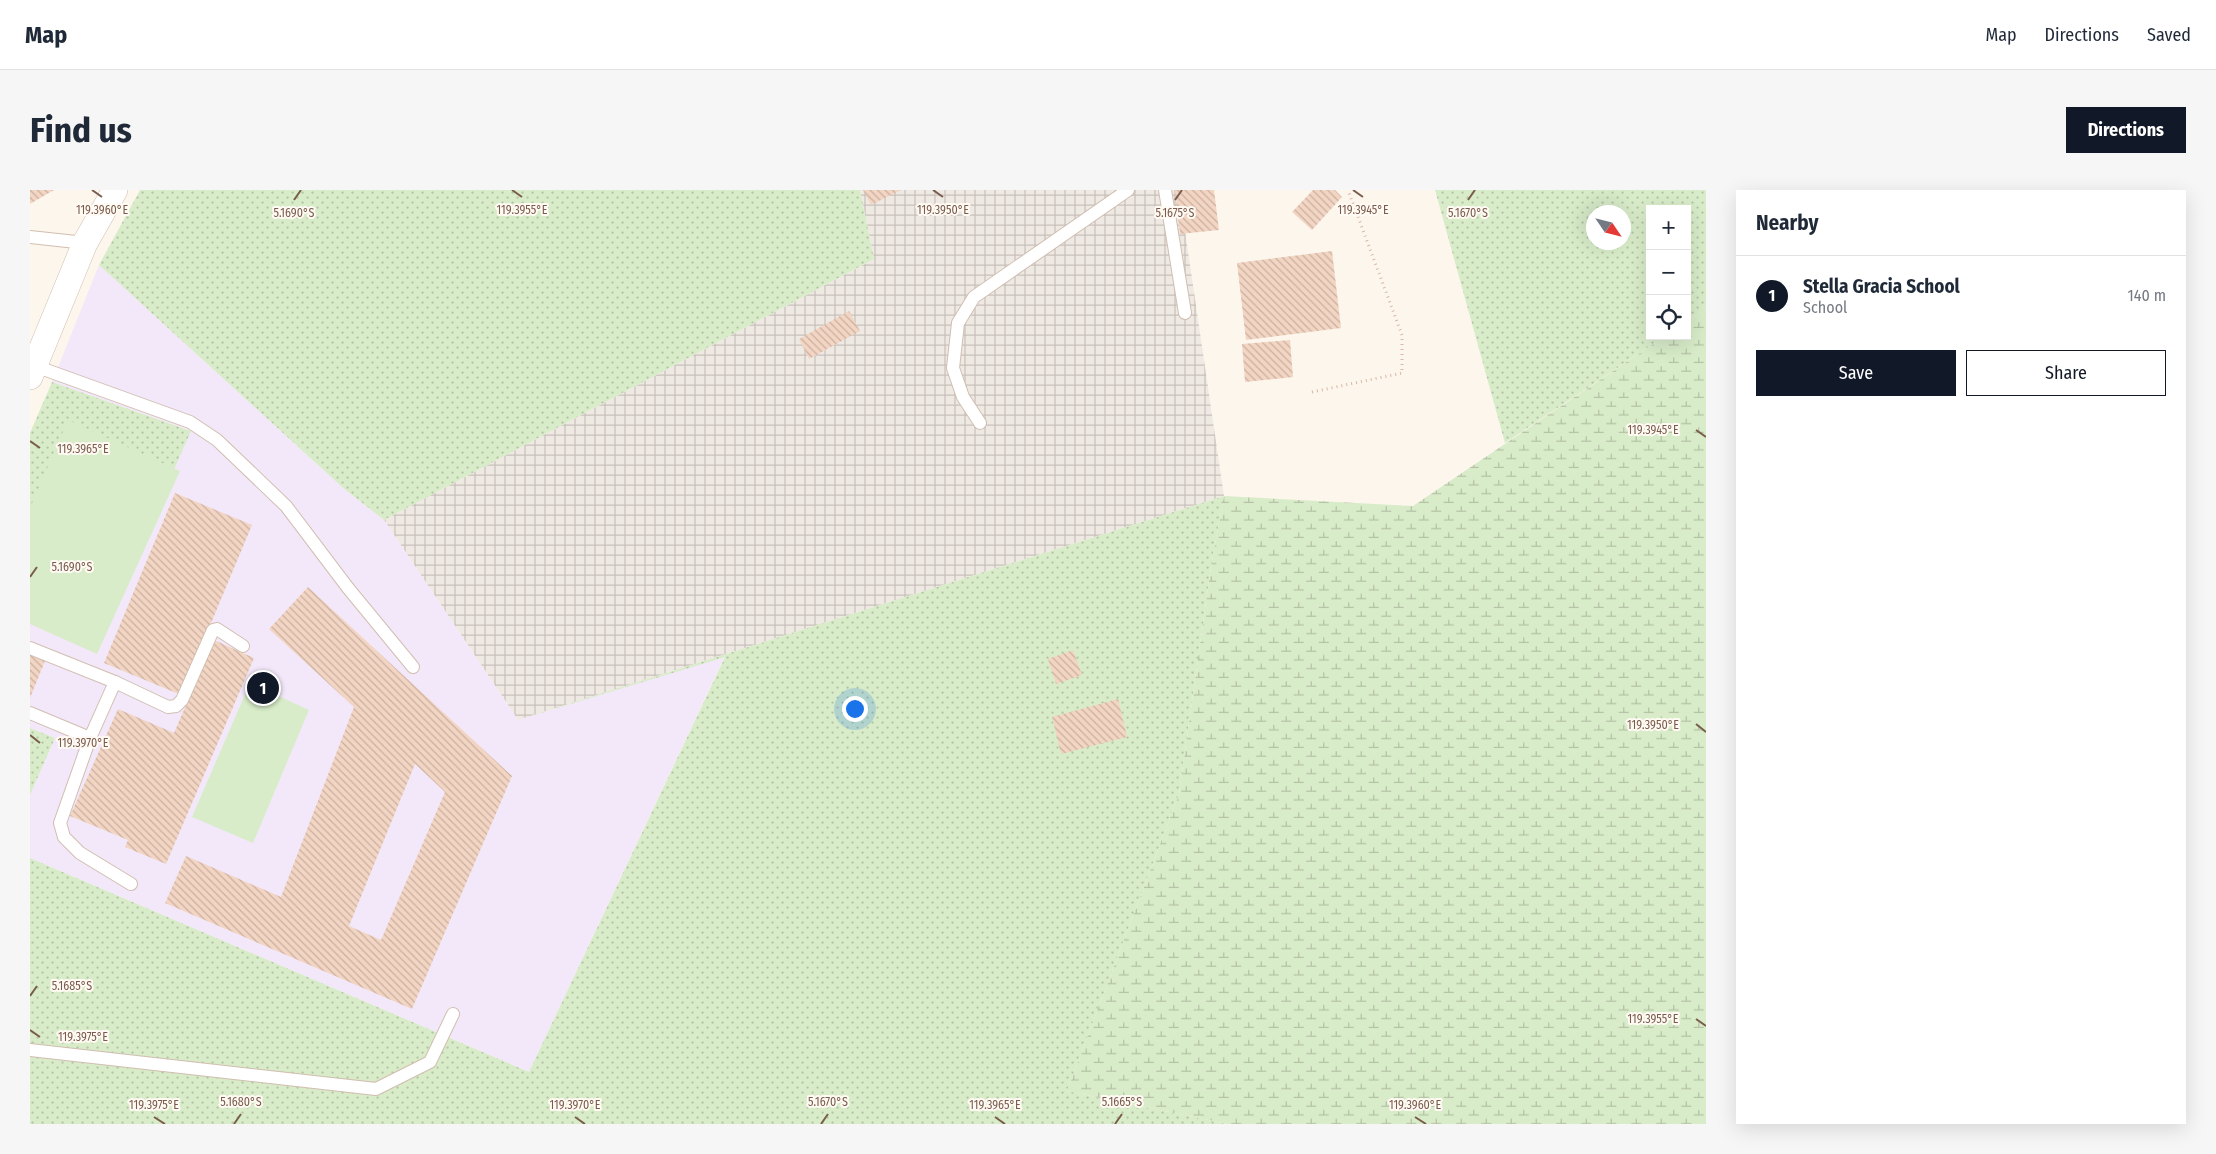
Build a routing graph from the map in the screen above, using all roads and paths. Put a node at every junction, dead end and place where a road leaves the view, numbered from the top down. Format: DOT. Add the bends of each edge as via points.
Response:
graph roads {
  1 [pos="115,190"];
  2 [pos="1128,190"];
  3 [pos="1165,190"];
  4 [pos="1348,190"];
  5 [pos="30,237"];
  6 [pos="85,243"];
  7 [pos="1185,313"];
  8 [pos="32,371"];
  9 [pos="1312,392"];
  10 [pos="980,423"];
  11 [pos="243,646"];
  12 [pos="30,648"];
  13 [pos="413,667"];
  14 [pos="115,682"];
  15 [pos="30,713"];
  16 [pos="90,738"];
  17 [pos="131,884"];
  18 [pos="454,1014"];
  19 [pos="30,1050"];
  1 -- 6 [label="street"];
  2 -- 10 [label="lane" via="974,297 958,323 953,368 963,397"];
  3 -- 7 [label="lane"];
  4 -- 9 [label="path" via="1402,335 1402,373"];
  5 -- 6 [label="lane"];
  6 -- 8 [label="street"];
  8 -- 13 [label="lane" via="190,422 217,440 286,506"];
  11 -- 14 [label="lane" via="217,629 213,630 188,689 176,706 168,707"];
  12 -- 14 [label="lane"];
  14 -- 16 [label="lane"];
  15 -- 16 [label="lane"];
  16 -- 17 [label="lane" via="60,823 64,837 80,853"];
  18 -- 19 [label="lane" via="430,1062 376,1088"];
}
